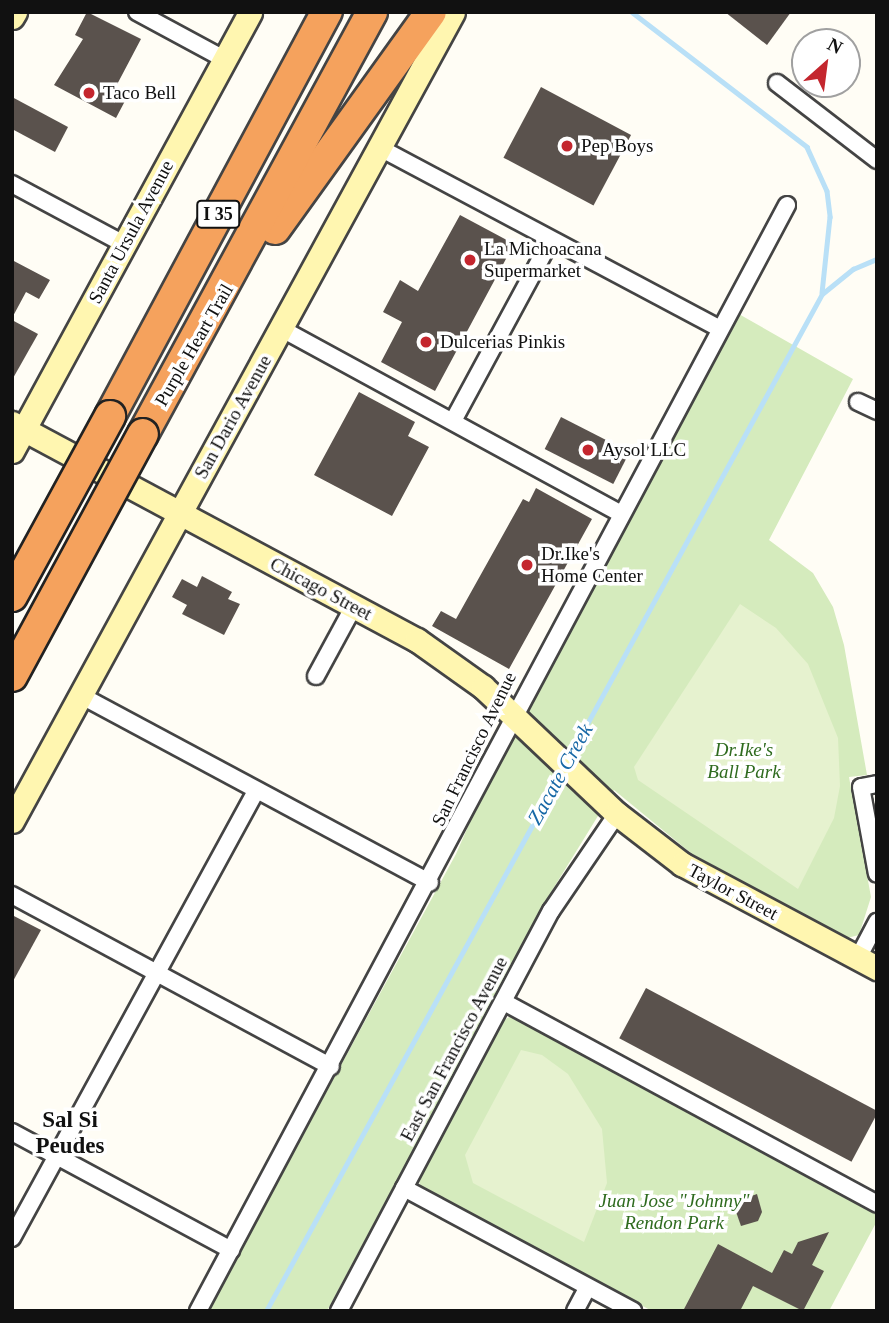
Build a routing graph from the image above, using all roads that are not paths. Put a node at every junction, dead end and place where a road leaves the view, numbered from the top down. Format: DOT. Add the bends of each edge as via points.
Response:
graph roads {
  1 [pos="15,12"];
  2 [pos="137,12"];
  3 [pos="250,12"];
  4 [pos="327,12"];
  5 [pos="372,12"];
  6 [pos="431,12"];
  7 [pos="453,12"];
  8 [pos="12,17"];
  9 [pos="224,59"];
  10 [pos="777,83"];
  11 [pos="380,148"];
  12 [pos="877,160"];
  13 [pos="12,184"];
  14 [pos="787,205"];
  15 [pos="551,240"];
  16 [pos="124,244"];
  17 [pos="209,320"];
  18 [pos="282,329"];
  19 [pos="720,329"];
  20 [pos="858,402"];
  21 [pos="877,411"];
  22 [pos="453,421"];
  23 [pos="18,426"];
  24 [pos="12,451"];
  25 [pos="179,512"];
  26 [pos="620,513"];
  27 [pos="12,596"];
  28 [pos="354,606"];
  29 [pos="12,676"];
  30 [pos="316,676"];
  31 [pos="80,695"];
  32 [pos="520,721"];
  33 [pos="877,785"];
  34 [pos="256,791"];
  35 [pos="609,806"];
  36 [pos="12,821"];
  37 [pos="877,874"];
  38 [pos="430,883"];
  39 [pos="12,895"];
  40 [pos="877,922"];
  41 [pos="867,963"];
  42 [pos="156,974"];
  43 [pos="503,1002"];
  44 [pos="331,1067"];
  45 [pos="12,1132"];
  46 [pos="57,1156"];
  47 [pos="404,1188"];
  48 [pos="877,1204"];
  49 [pos="12,1238"];
  50 [pos="231,1250"];
  51 [pos="588,1287"];
  52 [pos="198,1311"];
  53 [pos="339,1311"];
  54 [pos="575,1311"];
  55 [pos="633,1311"];
  1 -- 8 [label="main road"];
  2 -- 9 [label="street"];
  3 -- 9 [label="main road, Santa Ursula Avenue"];
  4 -- 27 [label="highway, Purple Heart Trail / I 35, bridge"];
  5 -- 17 [label="highway, Purple Heart Trail / I 35"];
  6 -- 17 [label="highway"];
  7 -- 11 [label="main road, San Dario Avenue"];
  9 -- 16 [label="main road, Santa Ursula Avenue"];
  10 -- 12 [label="street"];
  11 -- 15 [label="street"];
  11 -- 18 [label="main road, San Dario Avenue"];
  13 -- 16 [label="street"];
  14 -- 19 [label="street, San Francisco Avenue"];
  15 -- 19 [label="street"];
  15 -- 22 [label="street"];
  16 -- 23 [label="main road, Santa Ursula Avenue"];
  17 -- 29 [label="highway, Purple Heart Trail / I 35, bridge"];
  18 -- 22 [label="street"];
  18 -- 25 [label="main road, San Dario Avenue"];
  19 -- 26 [label="street, San Francisco Avenue"];
  20 -- 21 [label="street"];
  22 -- 26 [label="street"];
  23 -- 24 [label="main road, Santa Ursula Avenue"];
  23 -- 25 [label="main road, Chicago Street"];
  25 -- 28 [label="main road, Chicago Street"];
  25 -- 31 [label="main road, San Dario Avenue"];
  26 -- 32 [label="street, San Francisco Avenue"];
  28 -- 30 [label="street"];
  28 -- 32 [label="main road, Chicago Street" via="453,663"];
  31 -- 34 [label="street"];
  31 -- 36 [label="main road, San Dario Avenue"];
  32 -- 35 [label="main road, Chicago Street"];
  32 -- 38 [label="street, San Francisco Avenue"];
  33 -- 37 [label="street" via="861,787"];
  34 -- 38 [label="street"];
  34 -- 42 [label="street"];
  35 -- 41 [label="main road, Taylor Street" via="682,864"];
  35 -- 43 [label="street, East San Francisco Avenue"];
  38 -- 44 [label="street, San Francisco Avenue"];
  39 -- 42 [label="street"];
  40 -- 41 [label="street"];
  42 -- 44 [label="street"];
  42 -- 46 [label="street"];
  43 -- 47 [label="street, East San Francisco Avenue"];
  43 -- 48 [label="street"];
  44 -- 50 [label="street, San Francisco Avenue"];
  45 -- 46 [label="street"];
  46 -- 49 [label="street"];
  46 -- 50 [label="street"];
  47 -- 51 [label="street"];
  47 -- 53 [label="street, East San Francisco Avenue"];
  50 -- 52 [label="street, San Francisco Avenue"];
  51 -- 54 [label="street"];
  51 -- 55 [label="street"];
}
